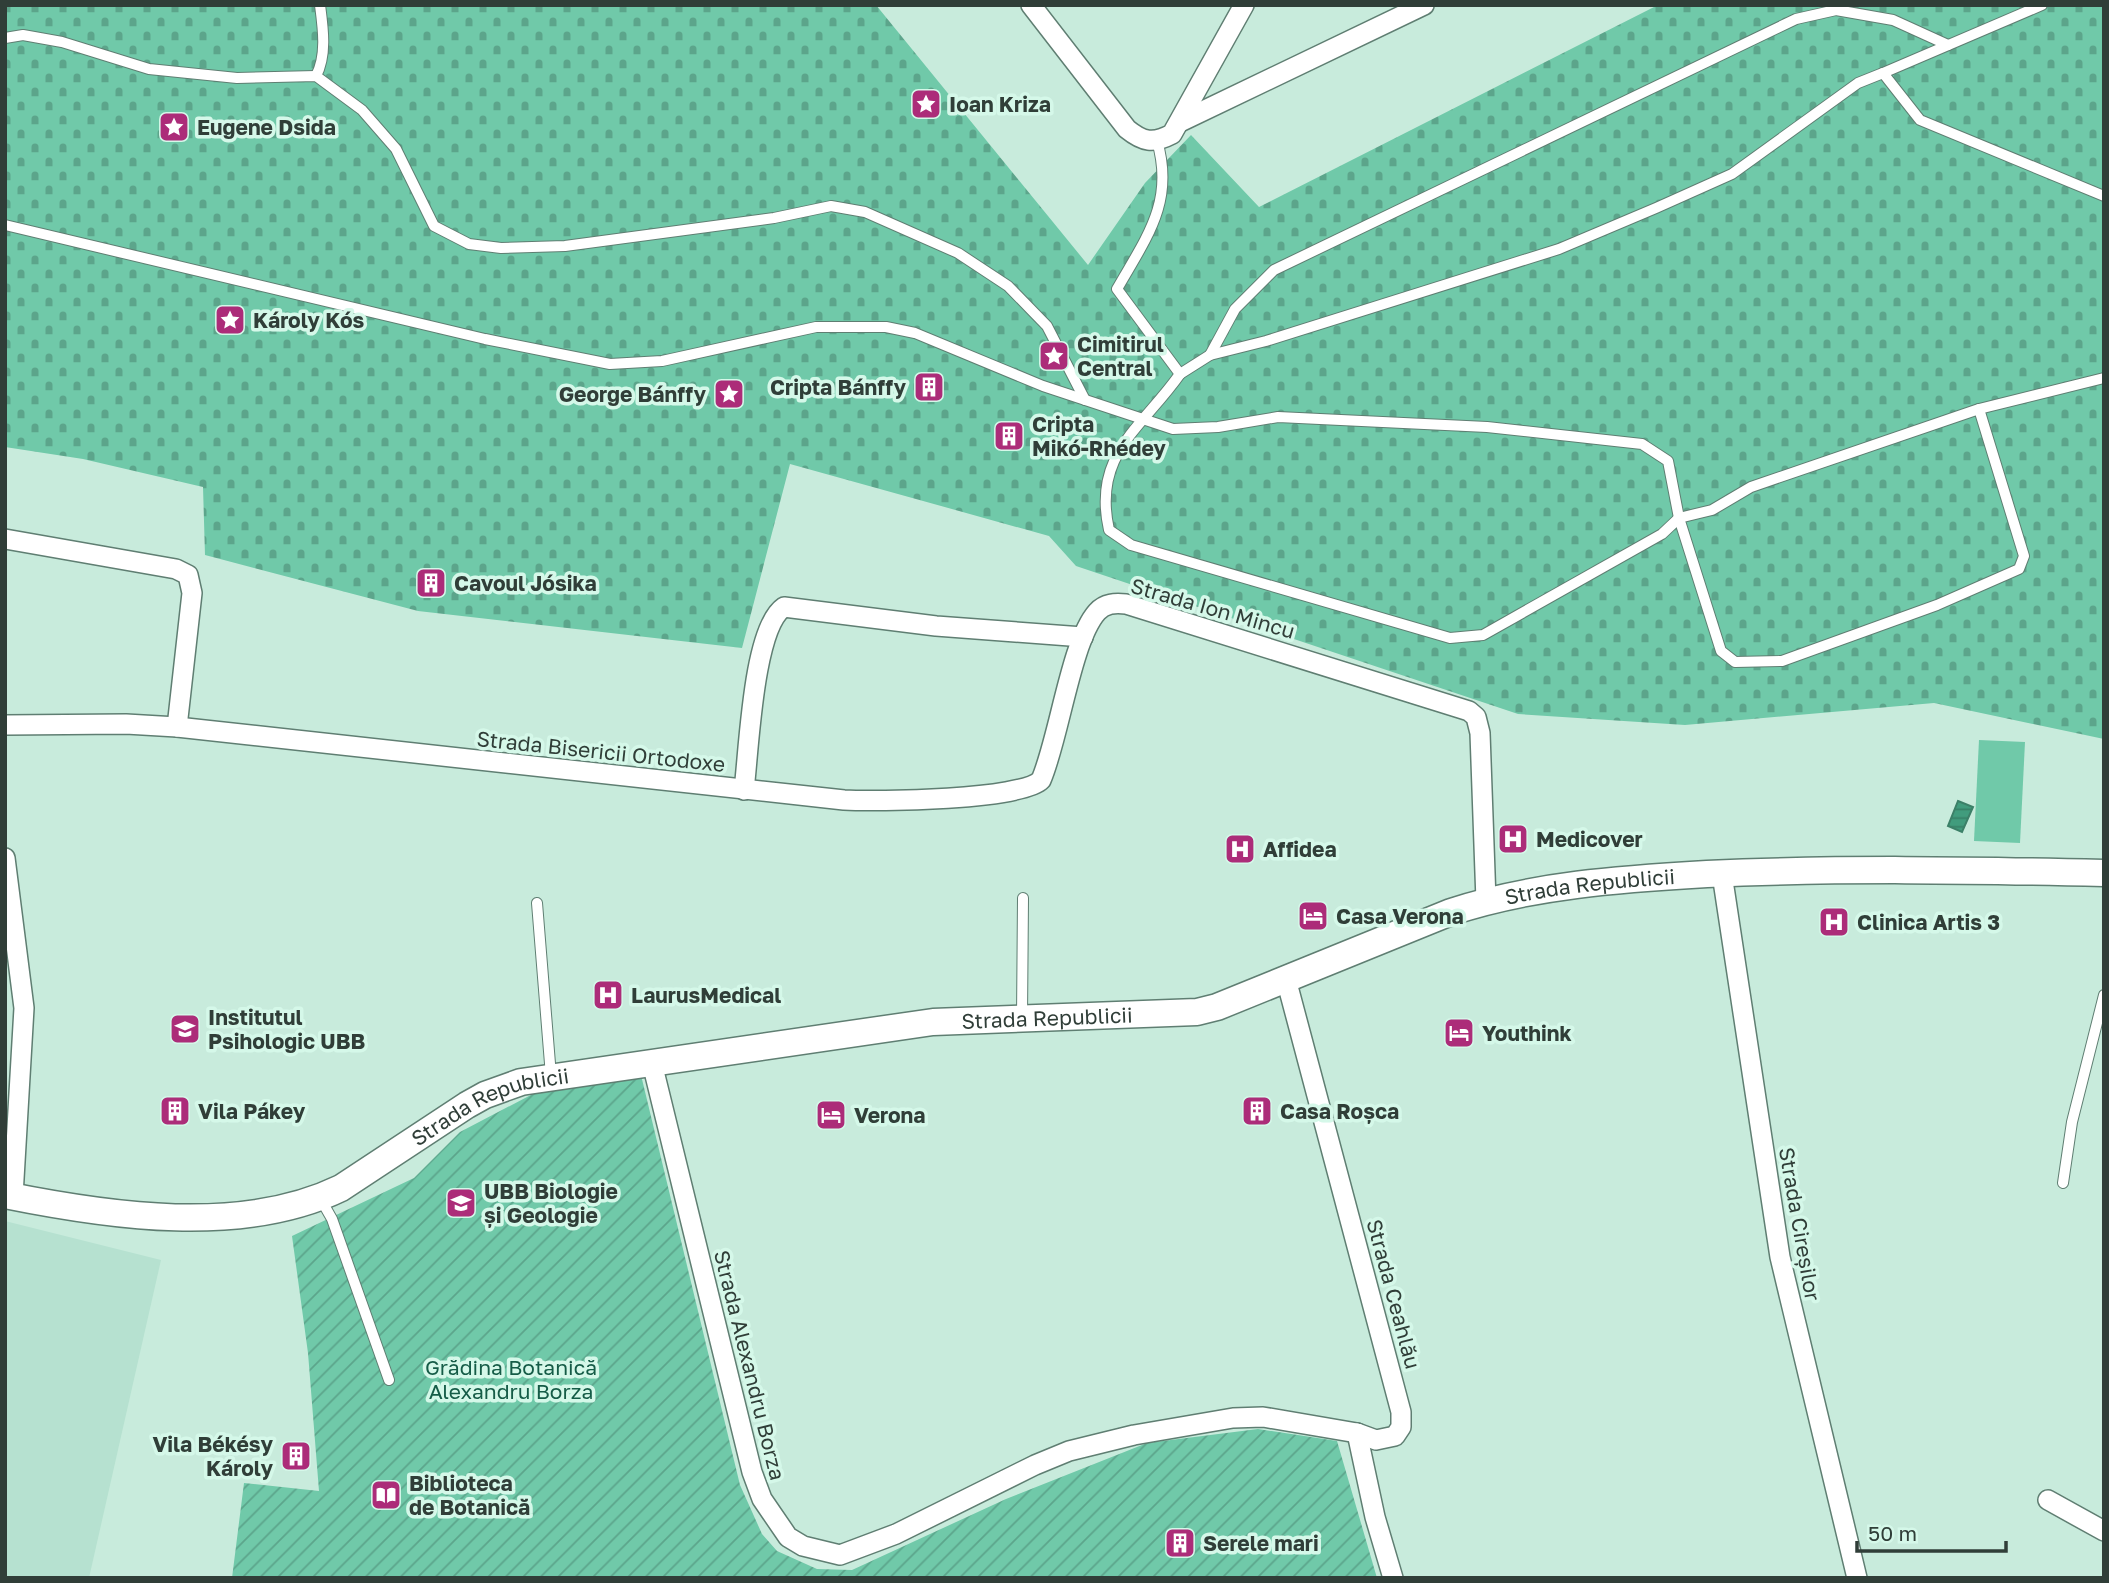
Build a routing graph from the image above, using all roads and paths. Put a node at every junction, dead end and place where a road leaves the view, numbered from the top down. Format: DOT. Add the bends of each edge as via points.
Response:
graph roads {
  1 [pos="320,5"];
  2 [pos="1031,5"];
  3 [pos="1244,5"];
  4 [pos="1424,5"];
  5 [pos="2042,5"];
  6 [pos="5,38"];
  7 [pos="1948,45"];
  8 [pos="1883,73"];
  9 [pos="316,76"];
  10 [pos="1179,122"];
  11 [pos="1157,141"];
  12 [pos="2104,196"];
  13 [pos="5,225"];
  14 [pos="1210,355"];
  15 [pos="1180,374"];
  16 [pos="2104,378"];
  17 [pos="1085,400"];
  18 [pos="1979,409"];
  19 [pos="1140,421"];
  20 [pos="1679,518"];
  21 [pos="5,539"];
  22 [pos="1083,637"];
  23 [pos="5,725"];
  24 [pos="177,727"];
  25 [pos="744,790"];
  26 [pos="5,858"];
  27 [pos="2104,873"];
  28 [pos="1723,874"];
  29 [pos="1023,898"];
  30 [pos="1486,901"];
  31 [pos="537,903"];
  32 [pos="1286,979"];
  33 [pos="2104,995"];
  34 [pos="1022,1018"];
  35 [pos="652,1063"];
  36 [pos="551,1077"];
  37 [pos="2063,1183"];
  38 [pos="9,1195"];
  39 [pos="320,1198"];
  40 [pos="389,1380"];
  41 [pos="1357,1433"];
  42 [pos="2048,1500"];
  43 [pos="2104,1531"];
  44 [pos="1393,1578"];
  45 [pos="1857,1578"];
  1 -- 9 [label="lane" via="322,55"];
  2 -- 11 [label="street" via="1127,129 1146,141"];
  3 -- 10 [label="street"];
  4 -- 10 [label="street"];
  5 -- 7 [label="lane"];
  6 -- 9 [label="lane" via="23,35 62,42 149,69 237,78"];
  7 -- 8 [label="lane"];
  7 -- 14 [label="lane" via="1893,20 1836,10 1796,19 1274,270 1235,309"];
  8 -- 12 [label="lane" via="1920,120"];
  8 -- 14 [label="lane" via="1858,83 1732,174 1559,249"];
  9 -- 17 [label="lane" via="362,110 396,149 434,226 468,244 565,246 831,206 865,212 958,253 1008,286 1047,326"];
  10 -- 11 [label="street" via="1172,134"];
  11 -- 15 [label="lane" via="1164,163 1164,193 1153,227 1117,289"];
  13 -- 17 [label="lane" via="485,339 610,364 662,361 816,327 886,327 915,333"];
  14 -- 15 [label="lane"];
  15 -- 19 [label="lane" via="1156,408"];
  16 -- 18 [label="lane"];
  17 -- 19 [label="lane"];
  18 -- 20 [label="lane" via="1751,486 1712,510"];
  18 -- 20 [label="lane" via="2024,556 2019,569 1924,610 1782,661 1735,662 1721,651"];
  19 -- 20 [label="lane" via="1172,429 1278,417 1334,419 1487,427 1642,444 1668,461"];
  19 -- 20 [label="lane" via="1119,446 1110,471 1103,506 1109,530 1132,545 1450,638 1483,635 1662,534"];
  21 -- 24 [label="street" via="176,569 188,575 192,593"];
  22 -- 25 [label="street, Strada Bisericii Ortodoxe" via="1046,767 1034,786 873,802"];
  22 -- 25 [label="street" via="785,607 775,613 761,654"];
  22 -- 30 [label="street, Strada Ion Mincu" via="1100,609 1126,604 1469,711 1480,733"];
  23 -- 24 [label="street, Strada Bisericii Ortodoxe"];
  24 -- 25 [label="street, Strada Bisericii Ortodoxe"];
  26 -- 38 [label="street" via="24,1008"];
  27 -- 28 [label="street, Strada Republicii"];
  28 -- 30 [label="street, Strada Republicii" via="1569,885"];
  28 -- 45 [label="street, Strada Cireșilor" via="1780,1257"];
  29 -- 34 [label="lane"];
  30 -- 32 [label="street, Strada Republicii"];
  31 -- 36 [label="lane"];
  32 -- 34 [label="street, Strada Republicii" via="1197,1012"];
  32 -- 41 [label="street, Strada Ceahlău" via="1401,1412 1401,1427 1388,1439"];
  33 -- 37 [label="lane" via="2072,1122"];
  34 -- 35 [label="street, Strada Republicii" via="933,1022"];
  35 -- 36 [label="street, Strada Republicii"];
  35 -- 41 [label="street, Strada Alexandru Borza" via="752,1472 773,1519 803,1546 840,1555 937,1515 1069,1451 1134,1435 1263,1417"];
  36 -- 39 [label="street, Strada Republicii" via="485,1095 378,1166"];
  38 -- 39 [label="street, Strada Republicii" via="96,1212 198,1217 275,1209"];
  39 -- 40 [label="lane" via="332,1219"];
  41 -- 44 [label="street"];
  42 -- 43 [label="street"];
}
